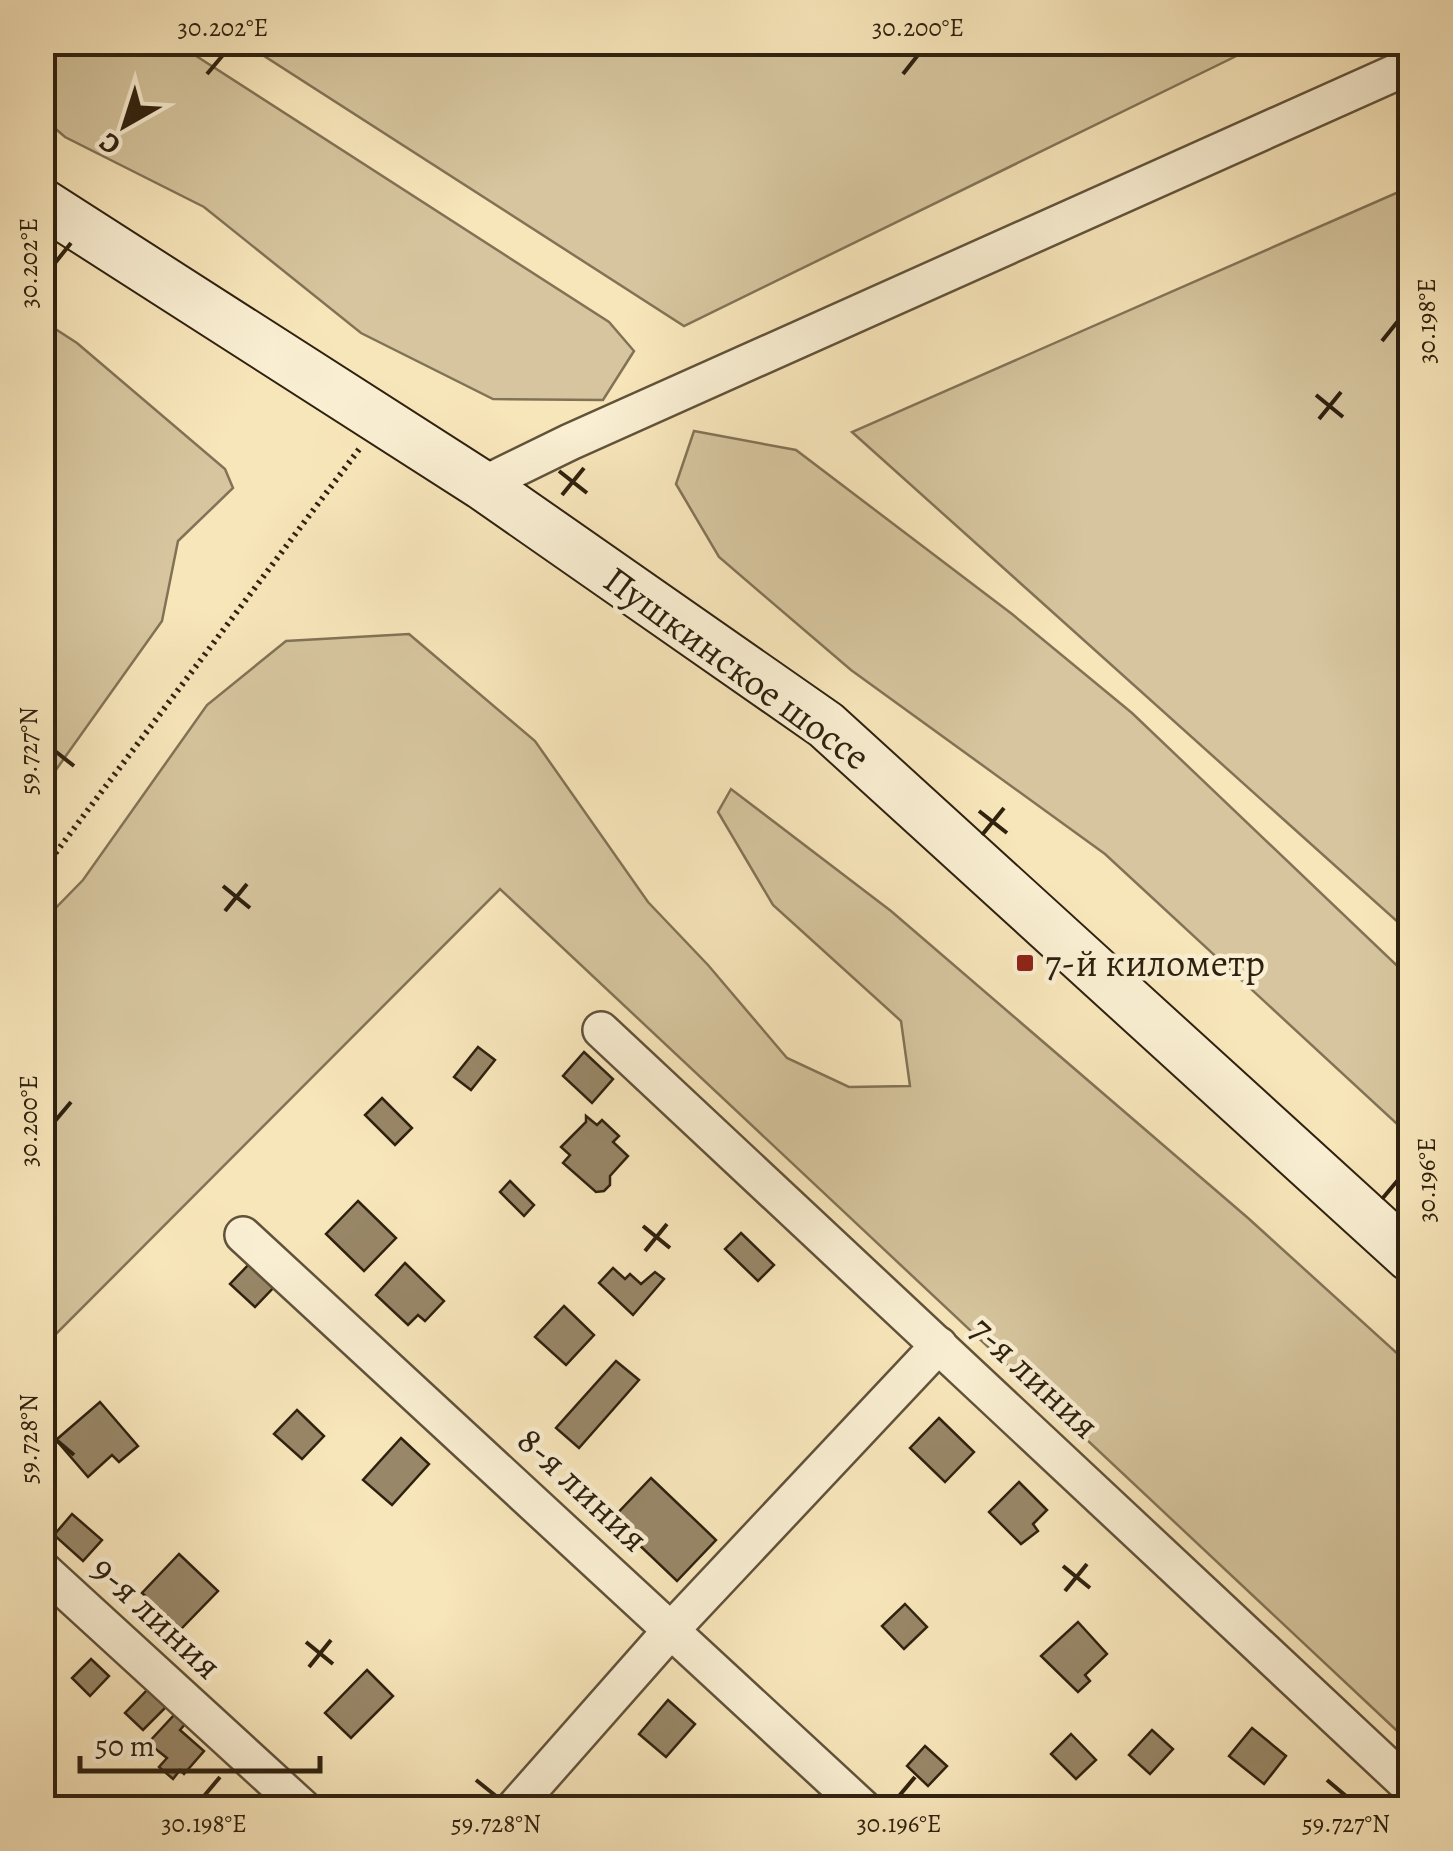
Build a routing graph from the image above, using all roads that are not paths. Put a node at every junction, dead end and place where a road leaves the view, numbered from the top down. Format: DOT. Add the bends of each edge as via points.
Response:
graph roads {
  1 [pos="1410,66"];
  2 [pos="42,203"];
  3 [pos="482,484"];
  4 [pos="601,1030"];
  5 [pos="243,1235"];
  6 [pos="1410,1257"];
  7 [pos="939,1345"];
  8 [pos="42,1569"];
  9 [pos="672,1629"];
  10 [pos="1410,1787"];
  11 [pos="303,1808"];
  12 [pos="514,1808"];
  13 [pos="863,1808"];
  1 -- 3 [label="street"];
  2 -- 3 [label="main road, Пушкинское шоссе"];
  3 -- 6 [label="main road, Пушкинское шоссе" via="826,726"];
  4 -- 7 [label="street, 7-я линия"];
  5 -- 9 [label="street, 8-я линия"];
  7 -- 9 [label="street"];
  7 -- 10 [label="street, 7-я линия"];
  8 -- 11 [label="street, 9-я линия"];
  9 -- 12 [label="street"];
  9 -- 13 [label="street, 8-я линия"];
}
